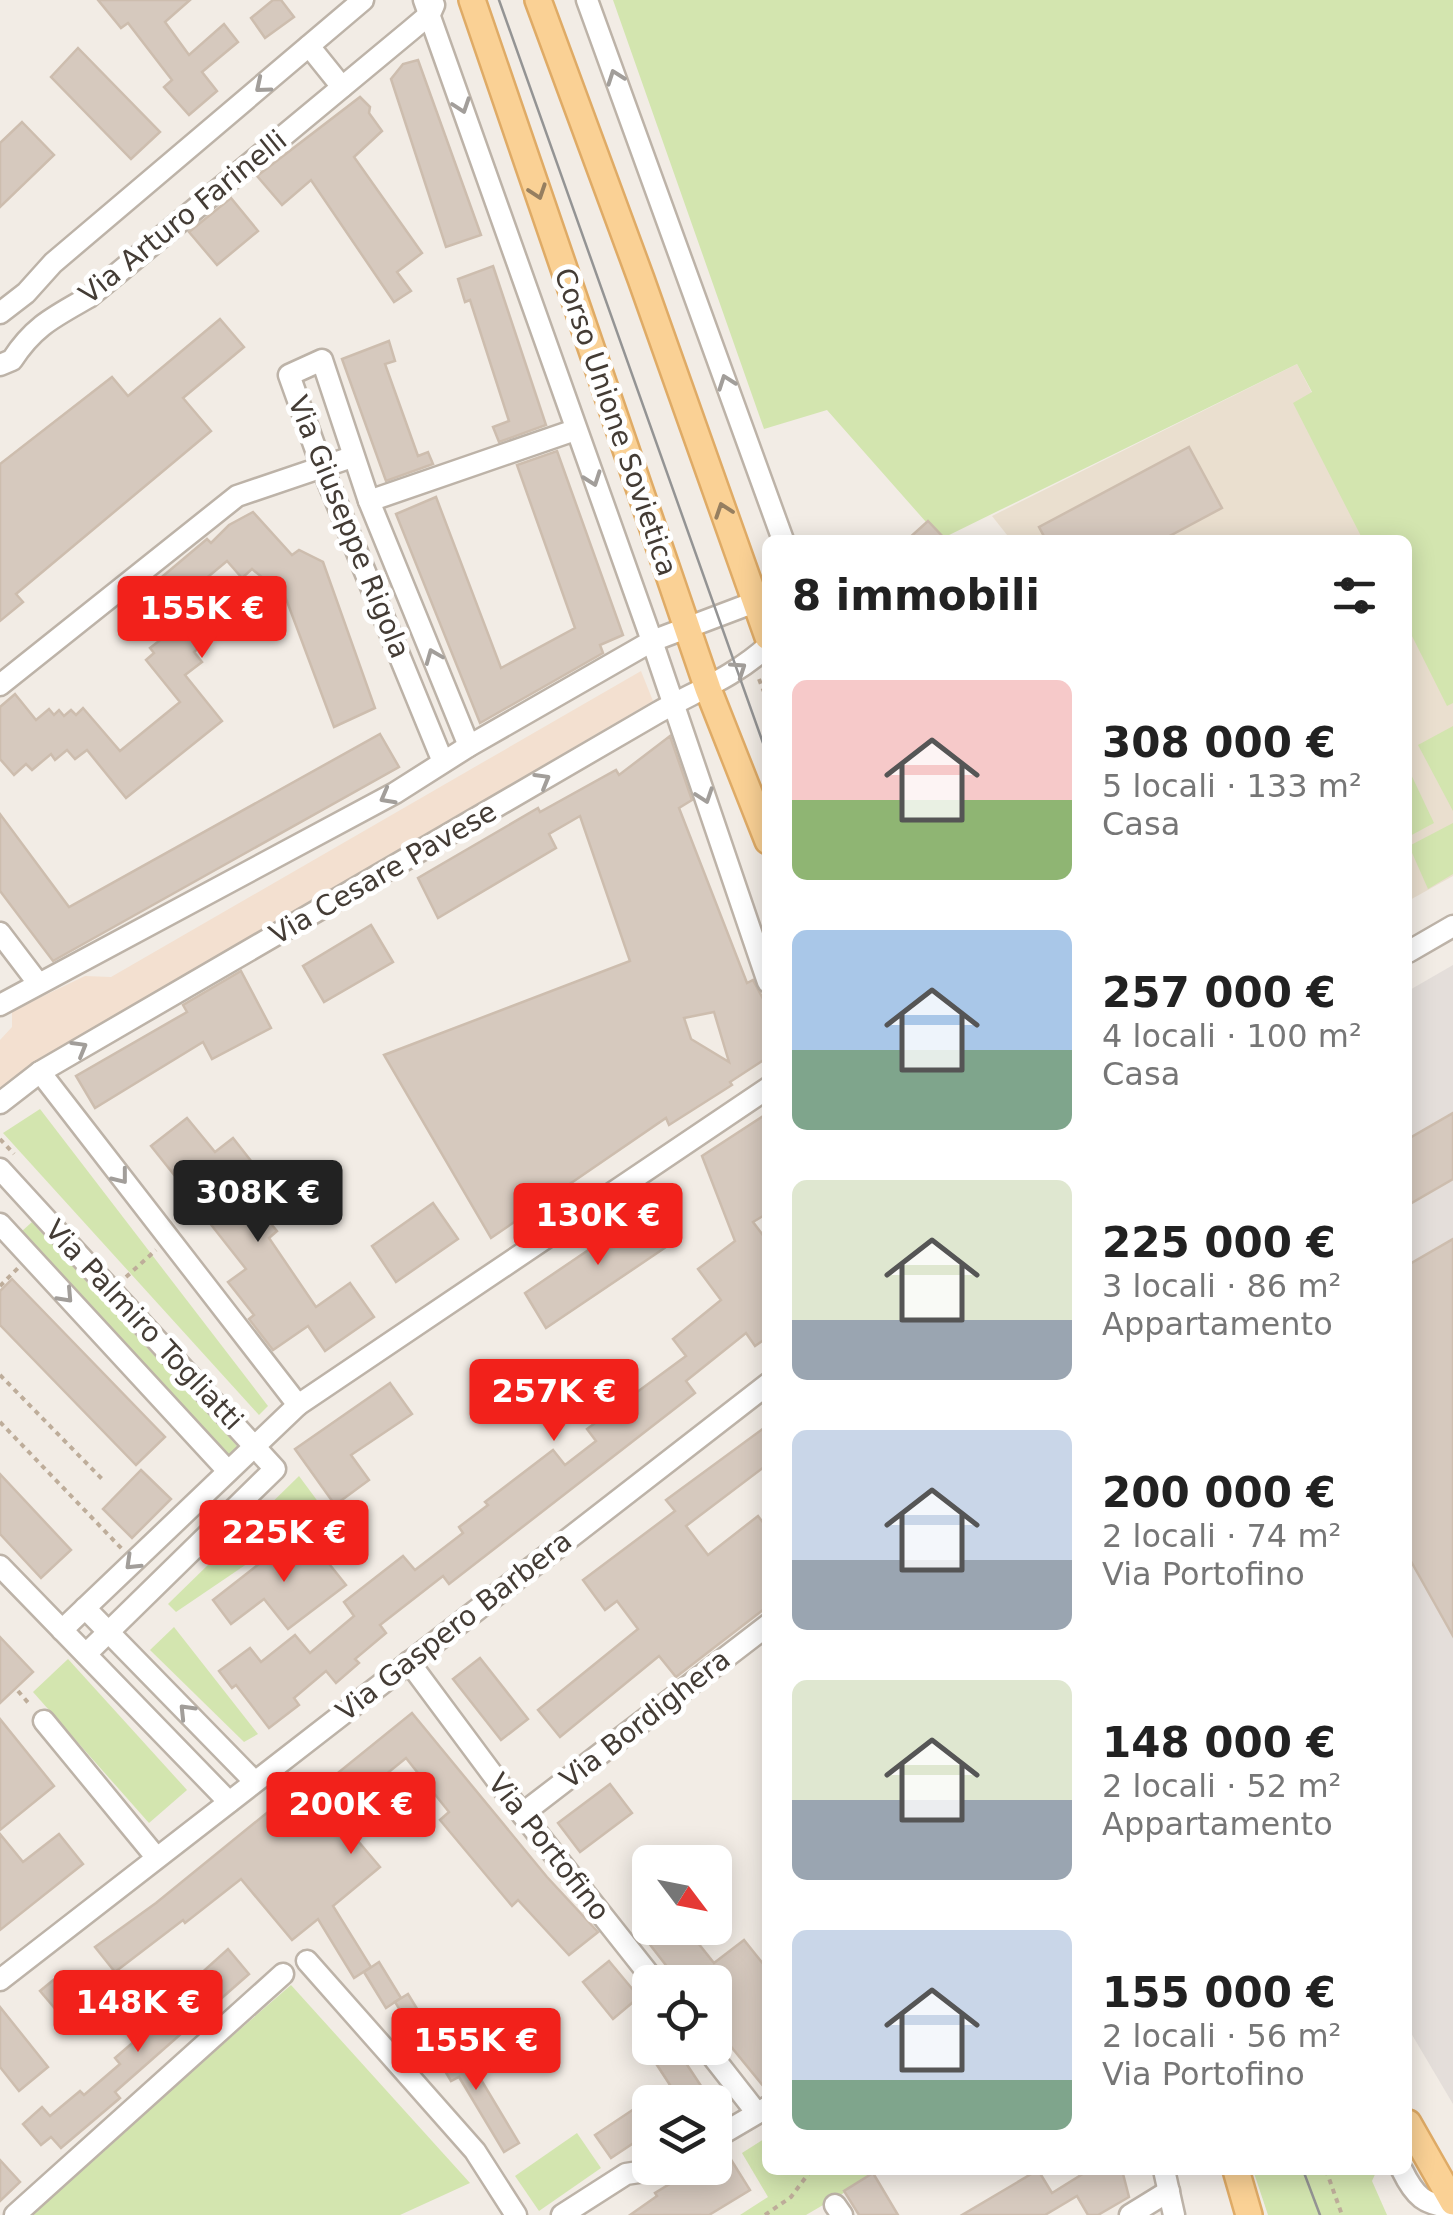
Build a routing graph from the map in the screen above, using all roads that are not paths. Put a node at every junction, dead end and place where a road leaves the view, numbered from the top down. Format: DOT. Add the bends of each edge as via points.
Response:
graph roads {
  1 [pos="363,0"];
  2 [pos="472,0"];
  3 [pos="538,0"];
  4 [pos="588,0"];
  5 [pos="431,5"];
  6 [pos="308,46"];
  7 [pos="342,87"];
  8 [pos="0,314"];
  9 [pos="20,342"];
  10 [pos="0,364"];
  11 [pos="575,430"];
  12 [pos="352,457"];
  13 [pos="322,468"];
  14 [pos="369,501"];
  15 [pos="780,535"];
  16 [pos="755,602"];
  17 [pos="762,620"];
  18 [pos="687,627"];
  19 [pos="652,641"];
  20 [pos="762,651"];
  21 [pos="0,684"];
  22 [pos="708,689"];
  23 [pos="674,704"];
  24 [pos="470,746"];
  25 [pos="444,762"];
  26 [pos="762,826"];
  27 [pos="1453,926"];
  28 [pos="0,933"];
  29 [pos="1412,945"];
  30 [pos="762,964"];
  31 [pos="38,983"];
  32 [pos="0,1004"];
  33 [pos="40,1072"];
  34 [pos="762,1092"];
  35 [pos="0,1103"];
  36 [pos="0,1168"];
  37 [pos="34,1205"];
  38 [pos="2,1230"];
  39 [pos="762,1389"];
  40 [pos="298,1406"];
  41 [pos="256,1445"];
  42 [pos="228,1471"];
  43 [pos="0,1566"];
  44 [pos="85,1608"];
  45 [pos="762,1629"];
  46 [pos="62,1630"];
  47 [pos="108,1631"];
  48 [pos="86,1654"];
  49 [pos="409,1662"];
  50 [pos="44,1721"];
  51 [pos="254,1781"];
  52 [pos="229,1802"];
  53 [pos="522,1814"];
  54 [pos="156,1857"];
  55 [pos="307,1961"];
  56 [pos="642,1965"];
  57 [pos="283,1974"];
  58 [pos="0,1980"];
  59 [pos="721,2065"];
  60 [pos="762,2110"];
  61 [pos="732,2128"];
  62 [pos="1412,2131"];
  63 [pos="632,2173"];
  64 [pos="1165,2175"];
  65 [pos="1238,2175"];
  66 [pos="1404,2175"];
  67 [pos="1169,2191"];
  68 [pos="1453,2205"];
  69 [pos="15,2215"];
  70 [pos="516,2215"];
  71 [pos="562,2215"];
  72 [pos="1130,2215"];
  73 [pos="1174,2215"];
  74 [pos="1250,2215"];
  1 -- 6 [label="street, Via Arturo Farinelli"];
  2 -- 18 [label="main road, Corso Unione Sovietica, one-way"];
  16 -- 3 [label="main road, one-way"];
  15 -- 4 [label="street, one-way"];
  5 -- 7 [label="street, Via Arturo Farinelli"];
  5 -- 11 [label="street, Corso Unione Sovietica, one-way"];
  6 -- 7 [label="street"];
  6 -- 8 [label="street, Via Arturo Farinelli, one-way"];
  7 -- 9 [label="street, Via Arturo Farinelli" via="89,297"];
  8 -- 9 [label="street, Via Arturo Farinelli" via="15,323"];
  9 -- 10 [label="street, Via Arturo Farinelli" via="12,360"];
  11 -- 14 [label="street, Corso Unione Sovietica"];
  11 -- 19 [label="street, Corso Unione Sovietica, one-way"];
  12 -- 13 [label="street"];
  12 -- 13 [label="street, Via Giuseppe Rigola" via="322,360 289,374"];
  12 -- 14 [label="street, Via Giuseppe Rigola"];
  13 -- 21 [label="street" via="238,496"];
  13 -- 25 [label="street, Via Giuseppe Rigola"];
  24 -- 14 [label="street, Via Giuseppe Rigola, one-way"];
  16 -- 17 [label="main road"];
  16 -- 18 [label="street"];
  18 -- 19 [label="street"];
  18 -- 22 [label="main road, Corso Unione Sovietica"];
  19 -- 23 [label="street, Corso Unione Sovietica"];
  19 -- 24 [label="street"];
  22 -- 20 [label="street, Via Cesare Pavese, one-way"];
  22 -- 23 [label="street, Via Cesare Pavese"];
  22 -- 26 [label="main road, Corso Unione Sovietica"];
  23 -- 30 [label="street, Corso Unione Sovietica, one-way"];
  33 -- 23 [label="street, Via Cesare Pavese, one-way"];
  24 -- 25 [label="street"];
  25 -- 31 [label="street, one-way"];
  27 -- 29 [label="street"];
  28 -- 31 [label="street"];
  31 -- 32 [label="street"];
  33 -- 35 [label="street, Via Cesare Pavese"];
  33 -- 40 [label="street, one-way"];
  34 -- 40 [label="street"];
  36 -- 37 [label="street, Via Palmiro Togliatti"];
  37 -- 38 [label="street, Via Palmiro Togliatti"];
  37 -- 41 [label="street, Via Palmiro Togliatti"];
  38 -- 42 [label="street, Via Palmiro Togliatti, one-way"];
  39 -- 49 [label="street, Via Gaspero Barbera"];
  40 -- 41 [label="street"];
  41 -- 42 [label="street, Via Palmiro Togliatti"];
  41 -- 47 [label="street, Via Palmiro Togliatti" via="275,1469"];
  42 -- 44 [label="street, Via Palmiro Togliatti, one-way"];
  43 -- 46 [label="street"];
  44 -- 46 [label="street, Via Palmiro Togliatti"];
  44 -- 47 [label="street"];
  45 -- 53 [label="street, Via Bordighera"];
  46 -- 48 [label="street"];
  47 -- 48 [label="street, Via Palmiro Togliatti"];
  51 -- 47 [label="street, one-way"];
  48 -- 52 [label="street"];
  49 -- 51 [label="street, Via Gaspero Barbera"];
  49 -- 53 [label="street, Via Portofino"];
  50 -- 54 [label="street"];
  51 -- 52 [label="street, Via Gaspero Barbera"];
  52 -- 54 [label="street, Via Gaspero Barbera"];
  53 -- 56 [label="street, Via Portofino"];
  54 -- 58 [label="street, Via Gaspero Barbera"];
  55 -- 70 [label="street" via="475,2152"];
  57 -- 69 [label="street"];
  59 -- 60 [label="street"];
  60 -- 61 [label="street"];
  62 -- 68 [label="main road"];
  63 -- 71 [label="street"];
  64 -- 67 [label="street"];
  65 -- 74 [label="main road"];
  66 -- 68 [label="street" via="1429,2205"];
  67 -- 72 [label="street"];
  67 -- 73 [label="street"];
}
